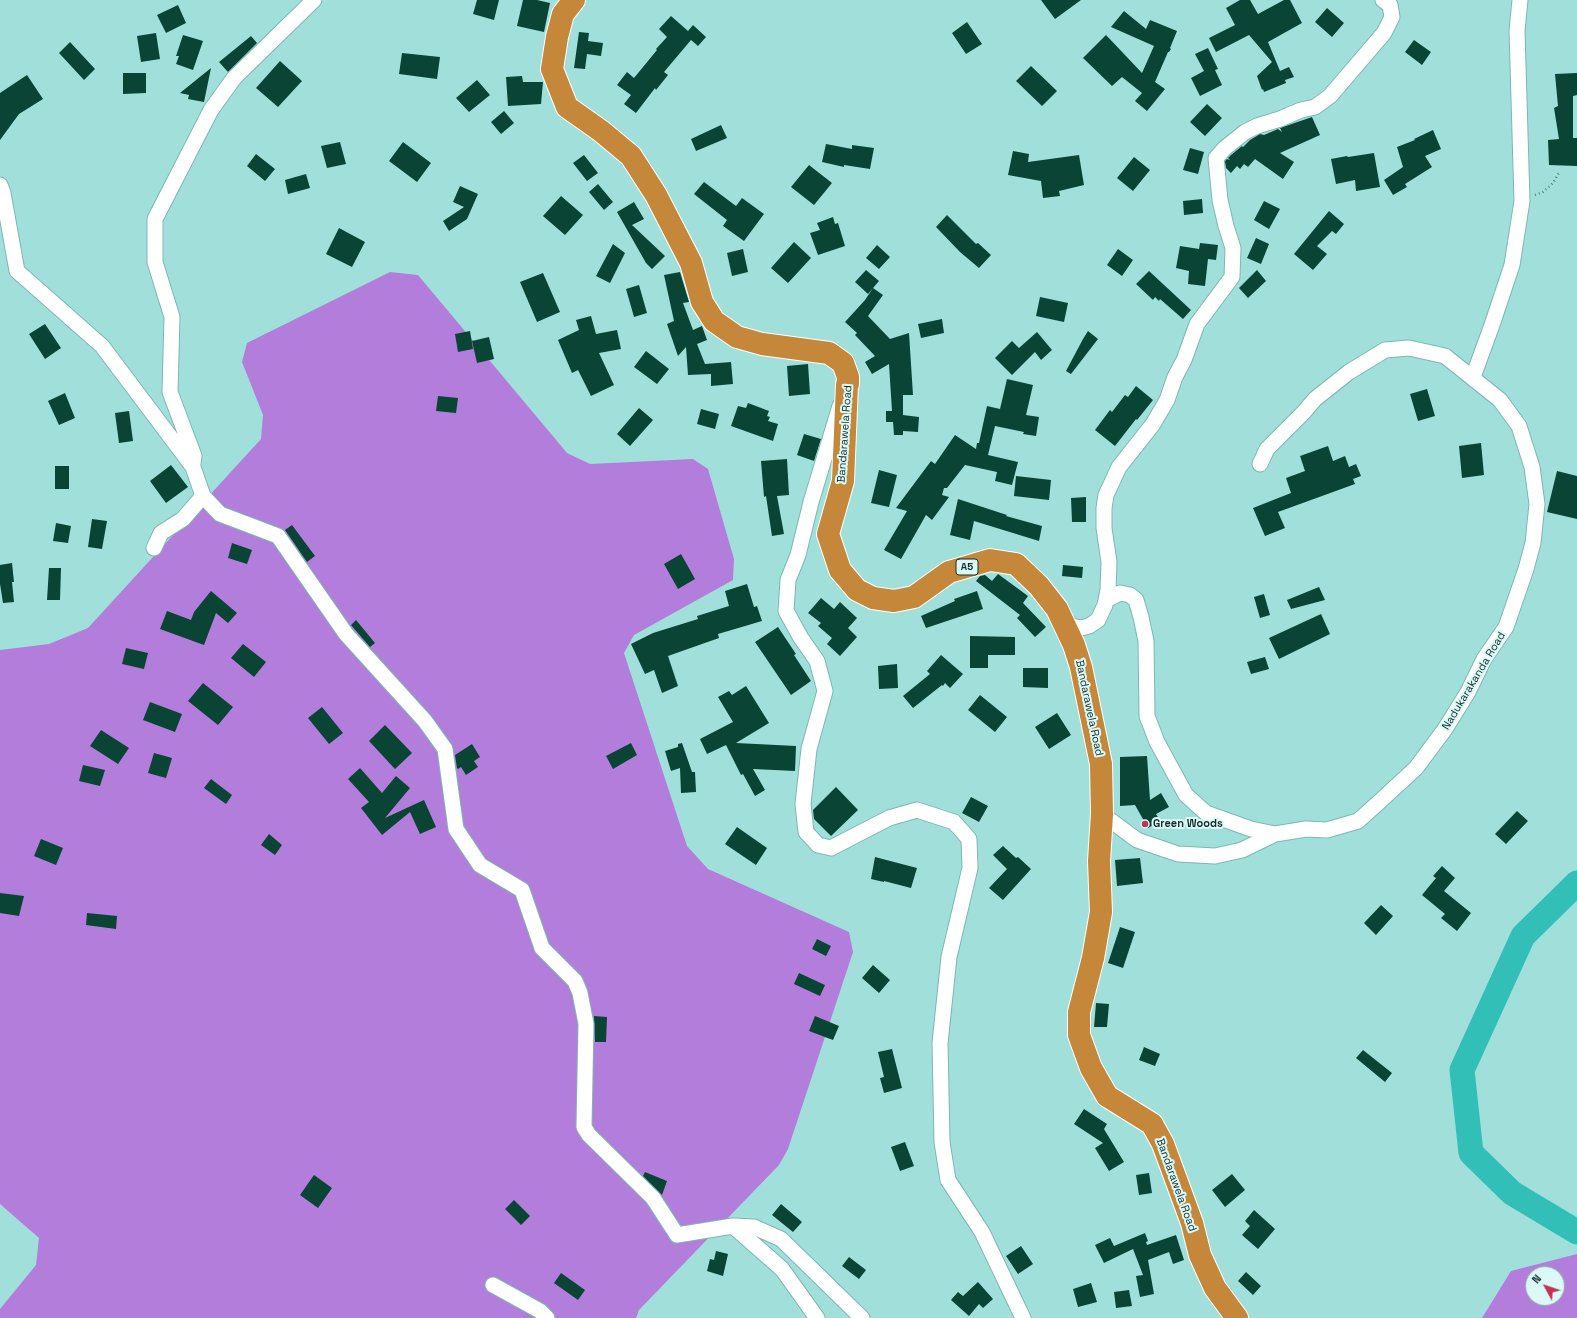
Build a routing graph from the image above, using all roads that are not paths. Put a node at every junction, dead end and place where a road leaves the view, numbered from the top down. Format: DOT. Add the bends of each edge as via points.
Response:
graph roads {
  1 [pos="314,0"];
  2 [pos="574,0"];
  3 [pos="1384,0"];
  4 [pos="1520,0"];
  5 [pos="0,185"];
  6 [pos="1473,377"];
  7 [pos="847,384"];
  8 [pos="1260,464"];
  9 [pos="193,467"];
  10 [pos="204,496"];
  11 [pos="154,548"];
  12 [pos="1106,600"];
  13 [pos="1062,620"];
  14 [pos="1102,814"];
  15 [pos="1275,834"];
  16 [pos="733,1226"];
  17 [pos="493,1285"];
  18 [pos="547,1318"];
  19 [pos="817,1318"];
  20 [pos="862,1318"];
  21 [pos="1023,1318"];
  22 [pos="1237,1318"];
  1 -- 9 [label="street" via="234,78 211,110 155,219 155,262 172,317 170,392 194,456"];
  2 -- 7 [label="highway, Bandarawela Road / A5" via="563,14 552,69 568,107 631,156 656,195 691,263 702,302 714,321 737,337 762,344 829,352 843,363 848,378"];
  3 -- 12 [label="street" via="1390,5 1392,17 1384,33 1330,96 1315,107 1245,132 1216,158 1220,200 1233,248 1232,277 1197,324 1167,400 1153,424 1119,467 1106,495 1104,528 1110,562"];
  4 -- 6 [label="street" via="1517,31 1522,201 1512,265"];
  5 -- 9 [label="street" via="17,271 102,346"];
  6 -- 8 [label="street, Nadukarakanda Road" via="1445,356 1409,348 1385,350 1349,372 1315,399 1267,449"];
  6 -- 15 [label="street, Nadukarakanda Road" via="1500,400 1519,426 1532,467 1537,504 1533,543 1506,627 1484,659 1468,692 1445,729 1416,768 1358,821 1326,830 1306,829"];
  7 -- 13 [label="highway, Bandarawela Road / A5" via="843,481 828,534 840,570 857,590 873,598 894,601 914,596 949,572 990,560 1016,564 1039,586 1057,609"];
  7 -- 21 [label="street" via="811,502 798,555 788,580 786,611 817,661 825,691 809,750 803,804 806,832 818,846 831,848 889,818 917,810 954,822 969,839 970,868 949,957 940,1043 942,1142 948,1180 982,1232"];
  9 -- 10 [label="street"];
  10 -- 11 [label="street" via="183,519 161,533"];
  10 -- 16 [label="street" via="220,514 278,536 346,634 425,721 445,749 456,829 480,865 522,890 542,948 575,981 580,993 586,1024 584,1127 589,1135 653,1198 677,1235"];
  12 -- 13 [label="street" via="1098,620 1089,626 1072,626"];
  12 -- 15 [label="street, Nadukarakanda Road" via="1120,593 1136,600 1146,641 1146,716 1156,742 1186,795 1206,812 1251,829"];
  13 -- 14 [label="highway, Bandarawela Road / A5" via="1082,667 1101,764"];
  14 -- 15 [label="street" via="1137,840 1178,854 1215,856 1242,850"];
  14 -- 22 [label="highway, Bandarawela Road / A5" via="1099,862 1101,912 1093,958 1079,1012 1079,1035 1091,1068 1108,1096 1152,1124 1163,1144 1192,1223 1200,1255 1215,1288"];
  16 -- 19 [label="street" via="782,1268"];
  16 -- 20 [label="street" via="754,1227 781,1239"];
  17 -- 18 [label="street" via="540,1310"];
}
